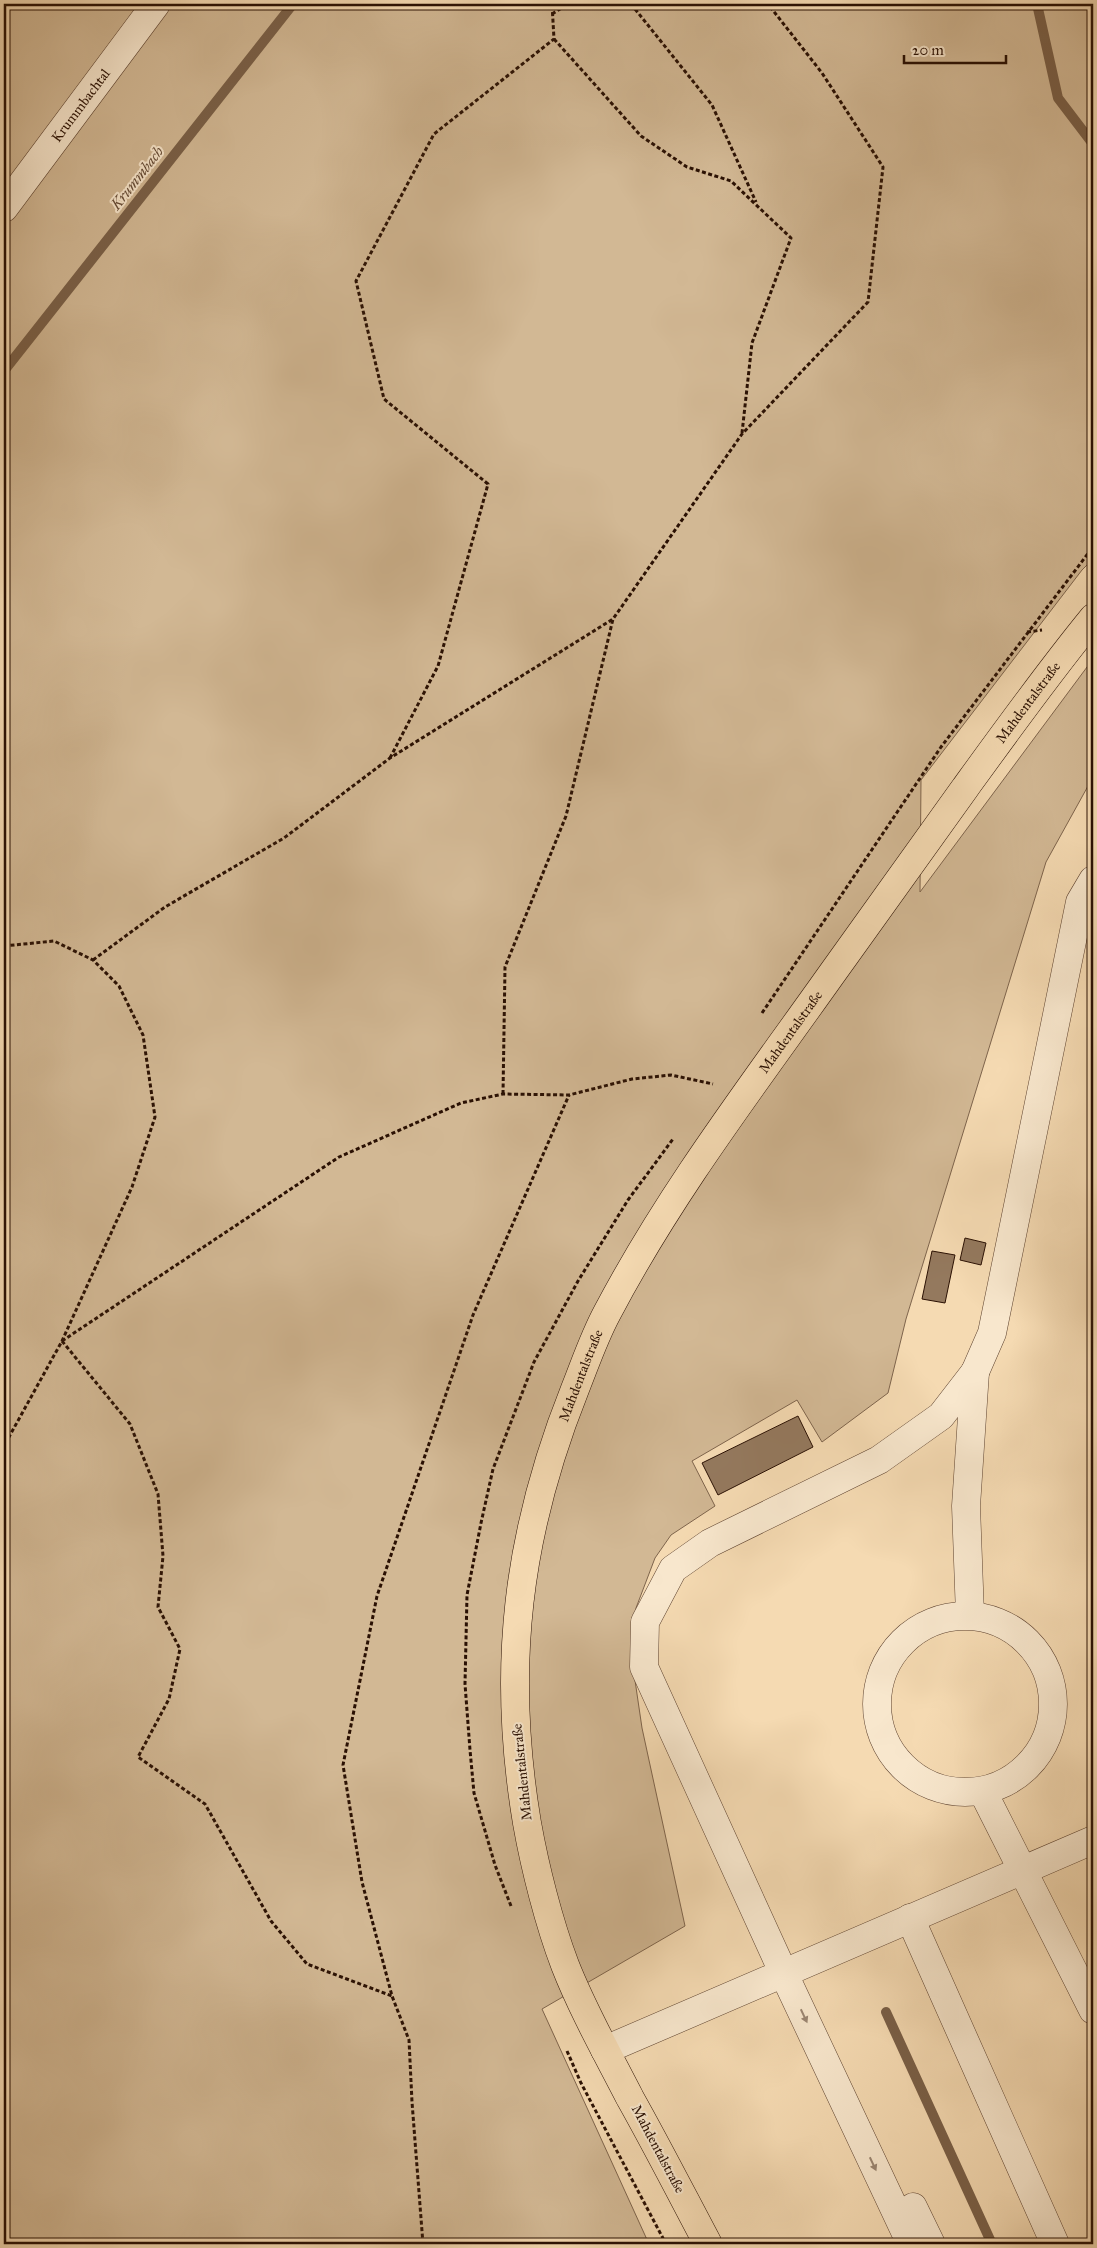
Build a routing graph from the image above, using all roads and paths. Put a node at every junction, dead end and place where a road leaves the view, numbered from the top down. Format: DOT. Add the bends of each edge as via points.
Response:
graph roads {
  1 [pos="156,4"];
  2 [pos="552,4"];
  3 [pos="568,4"];
  4 [pos="630,4"];
  5 [pos="768,4"];
  6 [pos="552,14"];
  7 [pos="554,39"];
  8 [pos="757,205"];
  9 [pos="4,208"];
  10 [pos="742,434"];
  11 [pos="1093,547"];
  12 [pos="1093,618"];
  13 [pos="613,619"];
  14 [pos="390,758"];
  15 [pos="1093,880"];
  16 [pos="4,946"];
  17 [pos="93,960"];
  18 [pos="756,1021"];
  19 [pos="719,1077"];
  20 [pos="503,1094"];
  21 [pos="569,1095"];
  22 [pos="62,1341"];
  23 [pos="975,1372"];
  24 [pos="4,1446"];
  25 [pos="970,1615"];
  26 [pos="983,1792"];
  27 [pos="1093,1840"];
  28 [pos="1023,1870"];
  29 [pos="910,1918"];
  30 [pos="792,1969"];
  31 [pos="392,1996"];
  32 [pos="1093,2010"];
  33 [pos="605,2050"];
  34 [pos="423,2244"];
  35 [pos="708,2244"];
  36 [pos="911,2244"];
  37 [pos="931,2244"];
  38 [pos="1055,2244"];
  1 -- 9 [label="street, Krummbachtal"];
  2 -- 6 [label="path"];
  3 -- 6 [label="path"];
  4 -- 8 [label="path" via="712,105"];
  5 -- 10 [label="path" via="822,73 884,167 868,302"];
  6 -- 7 [label="path"];
  7 -- 8 [label="path" via="641,136 687,167 731,181"];
  7 -- 14 [label="path" via="434,134 356,281 384,399 488,484 438,666"];
  8 -- 10 [label="path" via="790,238 752,344"];
  10 -- 13 [label="path"];
  11 -- 18 [label="path" via="941,747"];
  12 -- 33 [label="main road, Mahdentalstraße" via="996,744 671,1204 605,1317 560,1426 528,1537 520,1588 515,1650 519,1763 527,1826 547,1904 566,1966"];
  13 -- 14 [label="path"];
  13 -- 20 [label="path" via="566,816 505,967"];
  14 -- 17 [label="path" via="284,838 165,907"];
  15 -- 23 [label="street" via="1080,902 992,1333"];
  16 -- 17 [label="path" via="54,941"];
  17 -- 22 [label="path" via="119,986 143,1035 155,1117 132,1186"];
  19 -- 21 [label="path" via="714,1084 671,1075 632,1078"];
  20 -- 21 [label="path"];
  20 -- 22 [label="path" via="461,1103 340,1157"];
  21 -- 31 [label="path" via="473,1314 377,1596 344,1765 362,1882"];
  22 -- 24 [label="path"];
  22 -- 31 [label="path" via="130,1424 158,1494 163,1556 158,1607 180,1649 169,1699 138,1757 205,1804 271,1921 307,1964"];
  23 -- 25 [label="street" via="966,1506"];
  23 -- 30 [label="street" via="941,1416 879,1460 710,1543 673,1569 645,1622 644,1667"];
  25 -- 26 [label="street" via="1003,1624 1031,1644 1048,1674 1054,1711 1043,1748 1018,1777"];
  25 -- 26 [label="street" via="921,1626 886,1662 876,1711 894,1758 933,1788"];
  26 -- 28 [label="street"];
  27 -- 28 [label="street"];
  28 -- 29 [label="street"];
  28 -- 32 [label="street"];
  29 -- 30 [label="street"];
  29 -- 38 [label="street"];
  30 -- 33 [label="street"];
  30 -- 36 [label="street, one-way"];
  30 -- 37 [label="street"];
  31 -- 34 [label="path" via="410,2040"];
  33 -- 35 [label="main road, Mahdentalstraße"];
}
